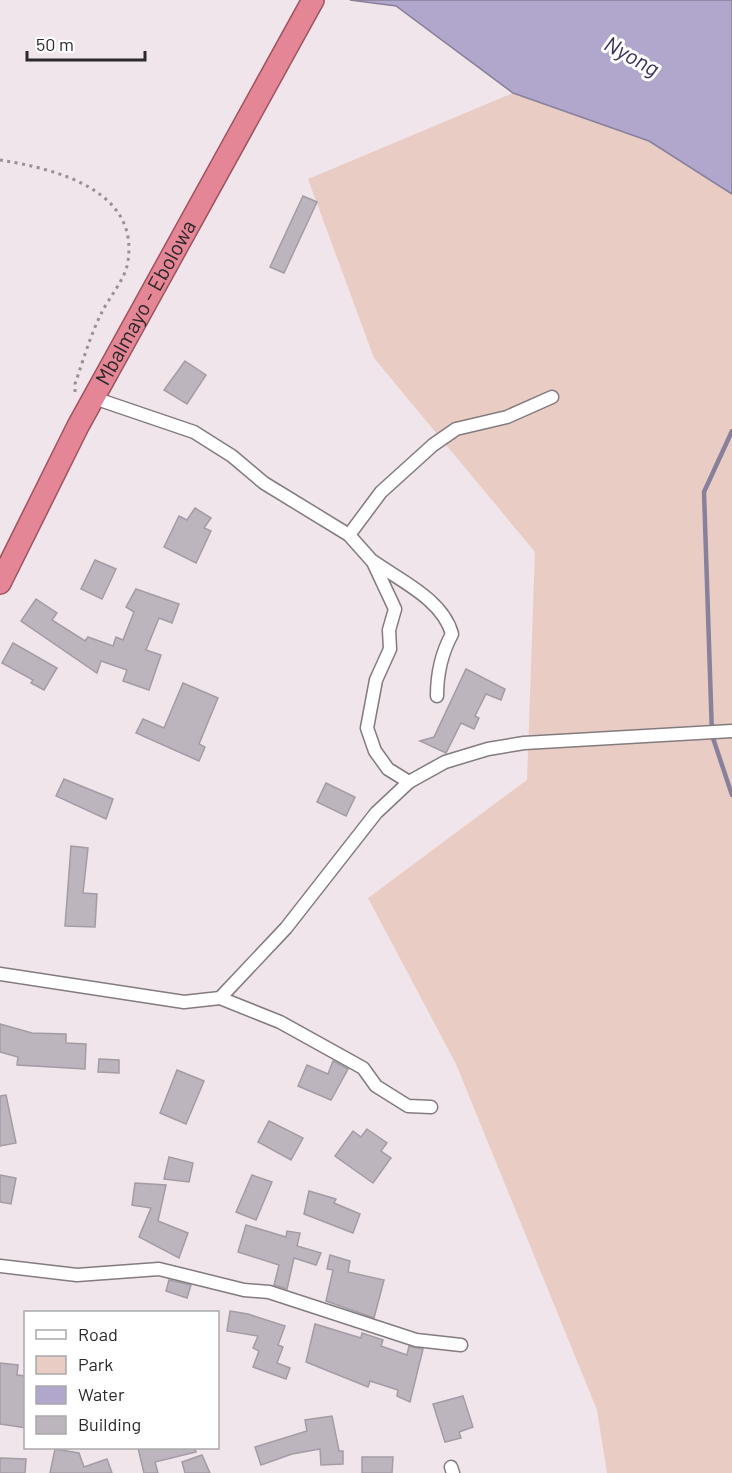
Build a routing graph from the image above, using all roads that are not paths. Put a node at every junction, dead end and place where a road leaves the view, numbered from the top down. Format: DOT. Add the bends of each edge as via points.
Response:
graph roads {
  1 [pos="313,0"];
  2 [pos="84,396"];
  3 [pos="552,397"];
  4 [pos="349,535"];
  5 [pos="373,562"];
  6 [pos="0,583"];
  7 [pos="437,696"];
  8 [pos="732,731"];
  9 [pos="409,782"];
  10 [pos="0,974"];
  11 [pos="219,998"];
  12 [pos="431,1107"];
  13 [pos="0,1266"];
  14 [pos="461,1345"];
  1 -- 2 [label="highway, Mbalmayo - Ebolowa"];
  2 -- 4 [label="street" via="194,432 264,483"];
  2 -- 6 [label="highway, Mbalmayo - Ebolowa"];
  3 -- 4 [label="street" via="507,417 456,429 440,439 381,492"];
  4 -- 5 [label="street"];
  5 -- 7 [label="street" via="448,619 452,634 443,650"];
  5 -- 9 [label="street" via="395,609 389,630 390,649 376,680 367,728 375,751 388,769"];
  8 -- 9 [label="street" via="524,743 445,762"];
  9 -- 11 [label="street" via="376,813 286,928"];
  10 -- 11 [label="street" via="184,1002"];
  11 -- 12 [label="street" via="280,1022 363,1068 376,1086 408,1106"];
  13 -- 14 [label="street" via="77,1275 159,1269 244,1290 269,1292 416,1340"];
}
